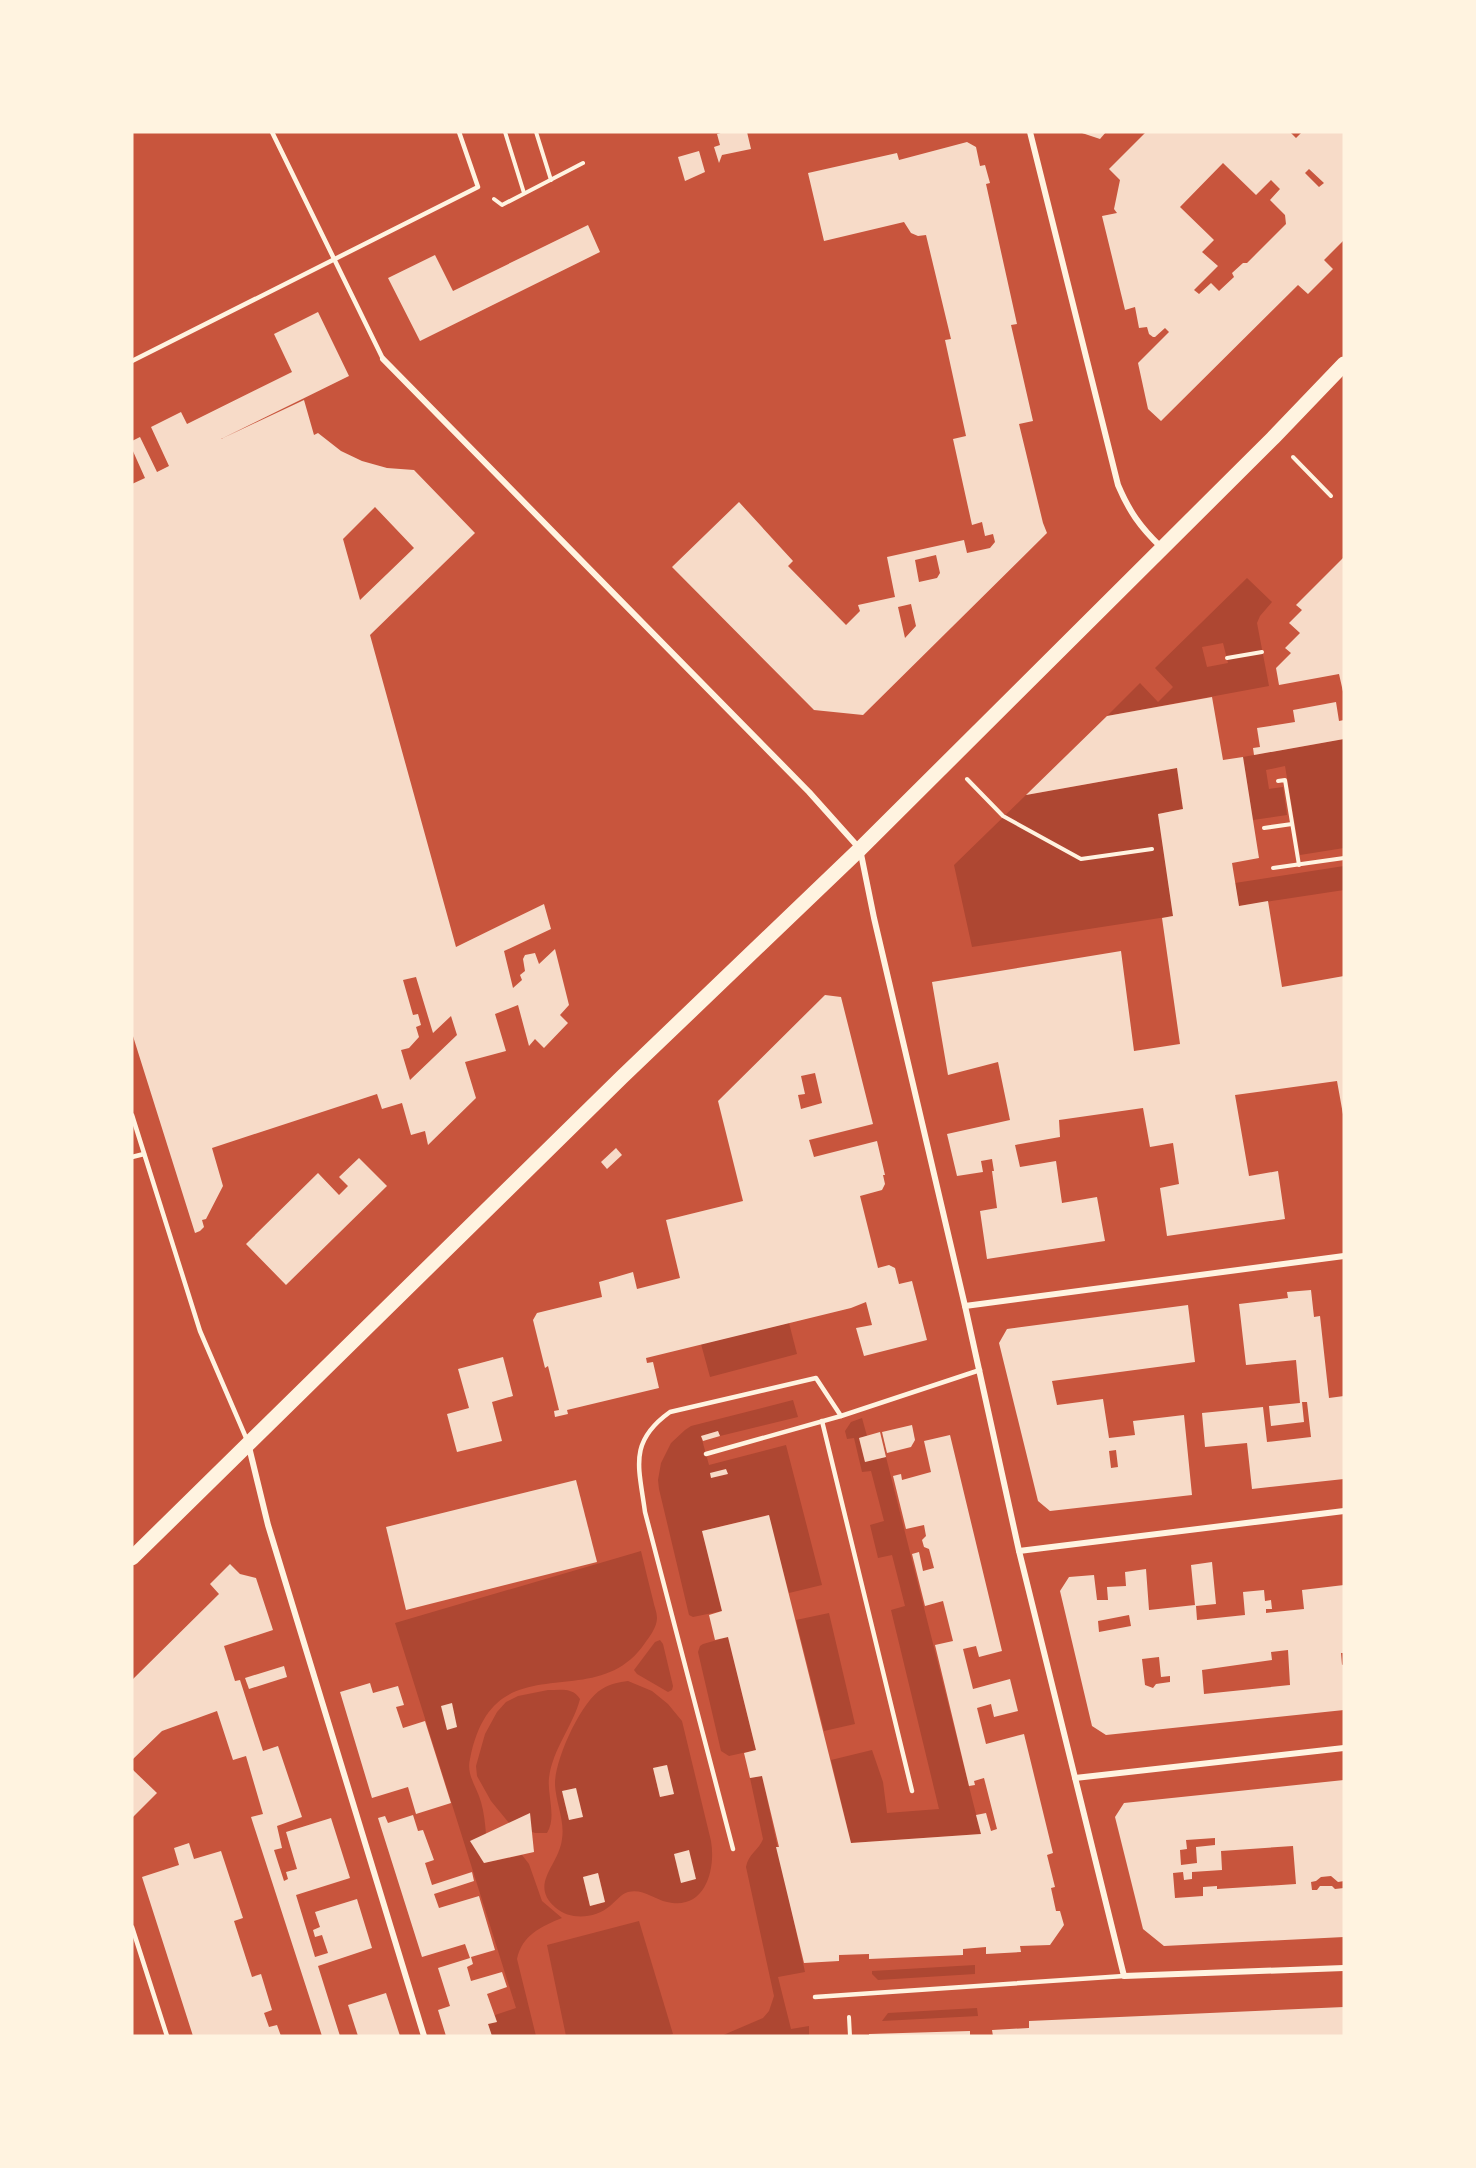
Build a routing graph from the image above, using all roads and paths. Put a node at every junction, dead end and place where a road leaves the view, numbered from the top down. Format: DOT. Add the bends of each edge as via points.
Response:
graph roads {
  1 [pos="272,132"];
  2 [pos="459,132"];
  3 [pos="505,132"];
  4 [pos="536,132"];
  5 [pos="1030,132"];
  6 [pos="583,163"];
  7 [pos="551,180"];
  8 [pos="478,187"];
  9 [pos="524,194"];
  10 [pos="333,258"];
  11 [pos="383,359"];
  12 [pos="132,362"];
  13 [pos="1344,364"];
  14 [pos="1273,438"];
  15 [pos="1331,496"];
  16 [pos="1162,549"];
  17 [pos="1262,652"];
  18 [pos="1227,658"];
  19 [pos="949,760"];
  20 [pos="1278,781"];
  21 [pos="1292,824"];
  22 [pos="1264,828"];
  23 [pos="860,849"];
  24 [pos="1152,849"];
  25 [pos="1344,858"];
  26 [pos="1299,865"];
  27 [pos="1273,868"];
  28 [pos="132,1115"];
  29 [pos="144,1154"];
  30 [pos="132,1157"];
  31 [pos="1344,1256"];
  32 [pos="965,1306"];
  33 [pos="980,1370"];
  34 [pos="841,1416"];
  35 [pos="822,1421"];
  36 [pos="248,1443"];
  37 [pos="706,1454"];
  38 [pos="1344,1510"];
  39 [pos="1019,1551"];
  40 [pos="132,1558"];
  41 [pos="1344,1748"];
  42 [pos="1075,1778"];
  43 [pos="912,1791"];
  44 [pos="733,1849"];
  45 [pos="132,1927"];
  46 [pos="1344,1968"];
  47 [pos="1124,1976"];
  48 [pos="815,1997"];
  49 [pos="167,2036"];
  50 [pos="424,2036"];
  1 -- 10 [label="lane"];
  2 -- 8 [label="lane"];
  3 -- 9 [label="path"];
  4 -- 7 [label="path"];
  5 -- 16 [label="street" via="1118,485 1140,527"];
  6 -- 7 [label="path"];
  7 -- 9 [label="path"];
  8 -- 9 [label="path" via="502,205"];
  8 -- 10 [label="lane"];
  10 -- 11 [label="lane"];
  10 -- 12 [label="lane"];
  11 -- 23 [label="street" via="810,792"];
  13 -- 14 [label="main road"];
  14 -- 15 [label="path"];
  14 -- 16 [label="main road"];
  16 -- 19 [label="main road"];
  17 -- 18 [label="path"];
  19 -- 23 [label="main road"];
  19 -- 24 [label="path" via="1003,816 1081,859"];
  20 -- 21 [label="path" via="1285,780"];
  21 -- 22 [label="path"];
  21 -- 26 [label="path"];
  23 -- 32 [label="street"];
  23 -- 36 [label="main road"];
  25 -- 26 [label="path"];
  26 -- 27 [label="path"];
  28 -- 29 [label="lane"];
  29 -- 30 [label="lane"];
  29 -- 36 [label="lane" via="200,1331"];
  31 -- 32 [label="street"];
  32 -- 33 [label="street"];
  33 -- 34 [label="lane"];
  33 -- 39 [label="street"];
  34 -- 35 [label="lane"];
  34 -- 44 [label="lane" via="816,1378 670,1412 654,1423 643,1439 638,1459 645,1512"];
  35 -- 37 [label="lane"];
  35 -- 43 [label="lane"];
  36 -- 40 [label="main road"];
  36 -- 50 [label="street" via="268,1525"];
  38 -- 39 [label="street"];
  39 -- 42 [label="street"];
  41 -- 42 [label="street"];
  42 -- 47 [label="street"];
  45 -- 49 [label="lane"];
  46 -- 47 [label="street"];
  47 -- 48 [label="lane"];
}
